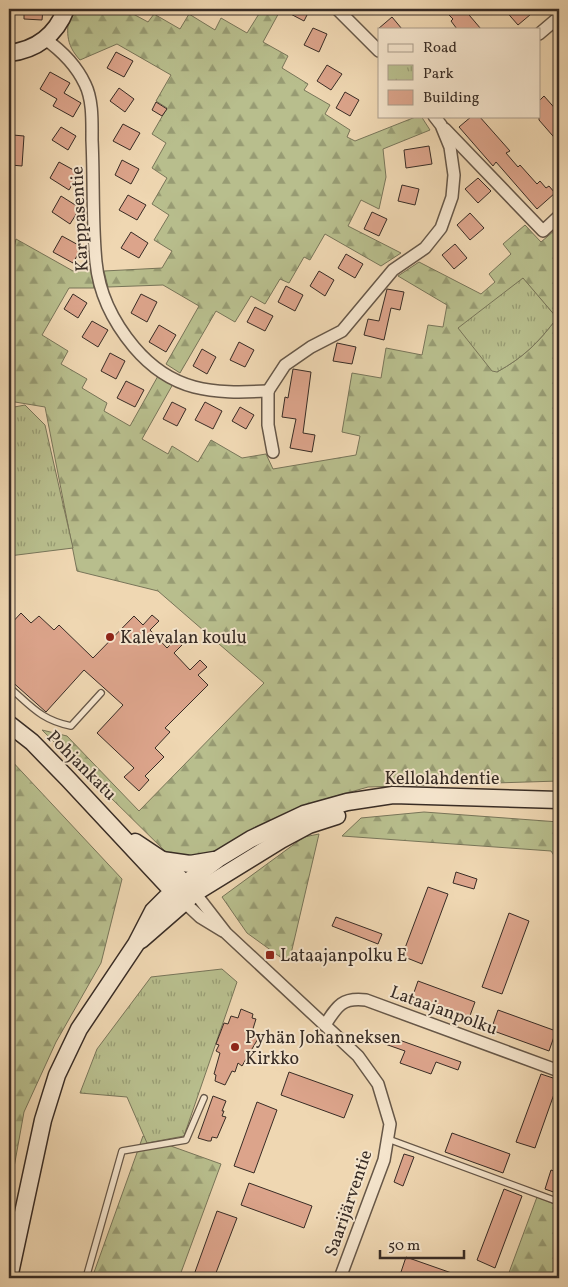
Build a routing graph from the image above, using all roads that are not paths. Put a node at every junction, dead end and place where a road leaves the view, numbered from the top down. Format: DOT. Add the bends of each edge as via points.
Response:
graph roads {
  1 [pos="337,9"];
  2 [pos="63,16"];
  3 [pos="559,17"];
  4 [pos="540,33"];
  5 [pos="45,39"];
  6 [pos="378,50"];
  7 [pos="9,53"];
  8 [pos="439,120"];
  9 [pos="559,216"];
  10 [pos="268,391"];
  11 [pos="273,452"];
  12 [pos="9,687"];
  13 [pos="101,694"];
  14 [pos="9,724"];
  15 [pos="559,800"];
  16 [pos="559,809"];
  17 [pos="124,837"];
  18 [pos="218,859"];
  19 [pos="162,860"];
  20 [pos="184,893"];
  21 [pos="325,1025"];
  22 [pos="559,1071"];
  23 [pos="204,1098"];
  24 [pos="388,1138"];
  25 [pos="559,1202"];
  26 [pos="9,1278"];
  27 [pos="86,1278"];
  28 [pos="340,1278"];
  1 -- 6 [label="street"];
  2 -- 5 [label="main road"];
  3 -- 4 [label="street"];
  5 -- 7 [label="main road" via="20,52"];
  5 -- 10 [label="street, Karppasentie" via="66,55 86,85 92,111 96,263 105,301 120,330 143,357 173,381 204,390"];
  8 -- 9 [label="street" via="543,231"];
  8 -- 10 [label="street" via="450,147 454,175 452,197 441,228 425,248 393,270 342,331 285,365"];
  10 -- 11 [label="street" via="268,425"];
  12 -- 13 [label="lane" via="45,718 71,726"];
  14 -- 17 [label="main road, Pohjankatu" via="32,742"];
  15 -- 18 [label="main road, Kellolahdentie" via="393,795 347,802 304,814"];
  16 -- 20 [label="main road, Kellolahdentie" via="410,804 362,809 309,825"];
  17 -- 19 [label="main road, Pohjankatu"];
  17 -- 20 [label="main road, Pohjankatu"];
  18 -- 19 [label="main road" via="190,864"];
  18 -- 20 [label="main road, Kellolahdentie"];
  19 -- 20 [label="main road, Pohjankatu"];
  20 -- 21 [label="street, Saarijärventie" via="200,918 226,933"];
  20 -- 26 [label="main road, Kellolahdentie" via="136,944 79,1029 43,1120"];
  21 -- 22 [label="street, Lataajanpolku" via="340,1003 354,998 366,1000"];
  21 -- 24 [label="street, Saarijärventie" via="358,1056 378,1084 390,1124"];
  23 -- 27 [label="lane" via="186,1140 122,1151"];
  24 -- 25 [label="lane"];
  24 -- 28 [label="street, Saarijärventie" via="384,1160"];
}
